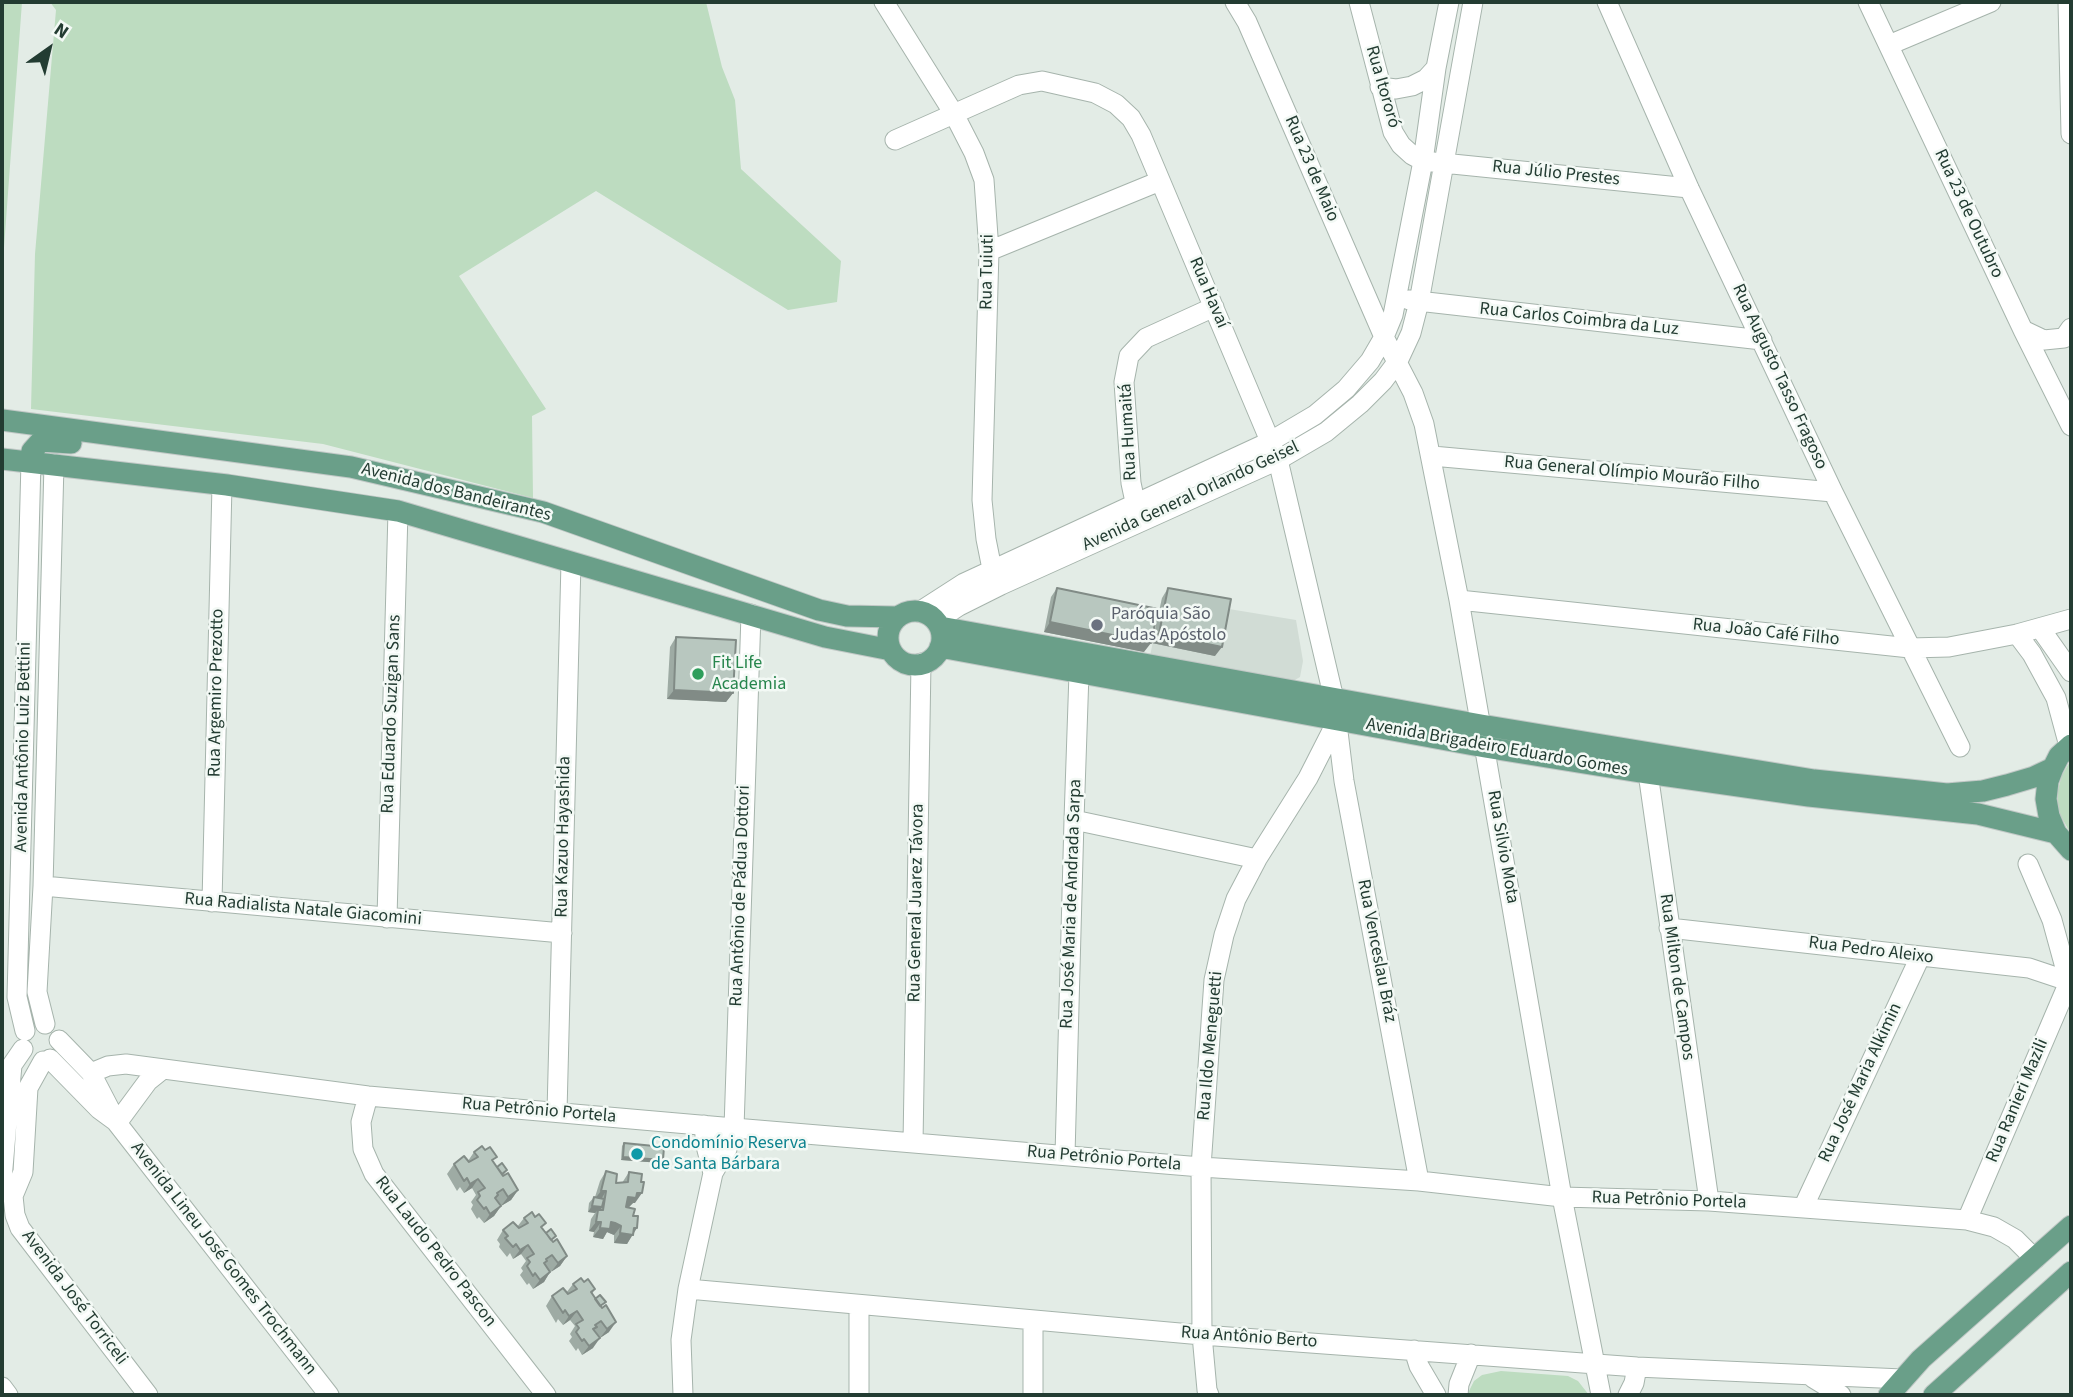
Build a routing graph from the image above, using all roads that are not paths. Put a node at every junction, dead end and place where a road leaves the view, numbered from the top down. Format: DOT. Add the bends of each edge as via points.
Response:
graph roads {
  1 [pos="884,2"];
  2 [pos="1235,2"];
  3 [pos="1359,2"];
  4 [pos="1449,2"];
  5 [pos="1473,2"];
  6 [pos="1607,2"];
  7 [pos="1868,2"];
  8 [pos="1991,2"];
  9 [pos="2068,2"];
  10 [pos="1889,45"];
  11 [pos="1436,68"];
  12 [pos="1380,87"];
  13 [pos="954,114"];
  14 [pos="2071,134"];
  15 [pos="895,140"];
  16 [pos="1423,161"];
  17 [pos="1445,163"];
  18 [pos="1160,181"];
  19 [pos="1689,188"];
  20 [pos="989,251"];
  21 [pos="1397,299"];
  22 [pos="1419,302"];
  23 [pos="1214,307"];
  24 [pos="2071,328"];
  25 [pos="2023,330"];
  26 [pos="1384,337"];
  27 [pos="1762,340"];
  28 [pos="1398,361"];
  29 [pos="2,420"];
  30 [pos="2071,426"];
  31 [pos="1271,441"];
  32 [pos="198,447"];
  33 [pos="1432,456"];
  34 [pos="2,459"];
  35 [pos="1278,460"];
  36 [pos="31,461"];
  37 [pos="54,464"];
  38 [pos="222,485"];
  39 [pos="1833,492"];
  40 [pos="398,511"];
  41 [pos="1137,513"];
  42 [pos="571,562"];
  43 [pos="992,569"];
  44 [pos="1459,600"];
  45 [pos="751,614"];
  46 [pos="897,617"];
  47 [pos="2071,619"];
  48 [pos="934,627"];
  49 [pos="2040,628"];
  50 [pos="2017,634"];
  51 [pos="1910,648"];
  52 [pos="891,650"];
  53 [pos="921,663"];
  54 [pos="1081,663"];
  55 [pos="2071,672"];
  56 [pos="1334,699"];
  57 [pos="1338,720"];
  58 [pos="1481,725"];
  59 [pos="2070,745"];
  60 [pos="1485,747"];
  61 [pos="1961,747"];
  62 [pos="1646,763"];
  63 [pos="2053,768"];
  64 [pos="1308,778"];
  65 [pos="1344,781"];
  66 [pos="1074,820"];
  67 [pos="2056,833"];
  68 [pos="2071,850"];
  69 [pos="1257,859"];
  70 [pos="2028,864"];
  71 [pos="43,886"];
  72 [pos="212,902"];
  73 [pos="387,918"];
  74 [pos="1669,928"];
  75 [pos="562,933"];
  76 [pos="1920,957"];
  77 [pos="2070,982"];
  78 [pos="45,1024"];
  79 [pos="24,1040"];
  80 [pos="60,1040"];
  81 [pos="47,1060"];
  82 [pos="163,1069"];
  83 [pos="91,1073"];
  84 [pos="368,1096"];
  85 [pos="557,1112"];
  86 [pos="117,1123"];
  87 [pos="704,1125"];
  88 [pos="734,1128"];
  89 [pos="913,1143"];
  90 [pos="1065,1156"];
  91 [pos="1201,1167"];
  92 [pos="713,1174"];
  93 [pos="1419,1181"];
  94 [pos="13,1196"];
  95 [pos="1562,1197"];
  96 [pos="1709,1201"];
  97 [pos="1803,1208"];
  98 [pos="1967,1220"];
  99 [pos="2071,1226"];
  100 [pos="2035,1259"];
  101 [pos="2071,1272"];
  102 [pos="688,1289"];
  103 [pos="859,1305"];
  104 [pos="1033,1320"];
  105 [pos="1202,1335"];
  106 [pos="1414,1350"];
  107 [pos="1471,1354"];
  108 [pos="1594,1364"];
  109 [pos="1637,1367"];
  110 [pos="1812,1377"];
  111 [pos="2,1387"];
  112 [pos="1895,1387"];
  113 [pos="8,1395"];
  114 [pos="148,1395"];
  115 [pos="329,1395"];
  116 [pos="546,1395"];
  117 [pos="683,1395"];
  118 [pos="859,1395"];
  119 [pos="1033,1395"];
  120 [pos="1209,1395"];
  121 [pos="1436,1395"];
  122 [pos="1458,1395"];
  123 [pos="1601,1395"];
  124 [pos="1628,1395"];
  125 [pos="1841,1395"];
  126 [pos="1934,1395"];
  1 -- 13 [label="street, Rua Tuiuti"];
  2 -- 26 [label="street, Rua 23 de Maio"];
  3 -- 12 [label="street, Rua Itororó"];
  4 -- 11 [label="street, Avenida General Orlando Geisel"];
  5 -- 17 [label="street, Avenida General Orlando Geisel"];
  6 -- 19 [label="street, Rua Augusto Tasso Fragoso"];
  7 -- 10 [label="street, Rua 23 de Outubro"];
  8 -- 10 [label="street"];
  9 -- 14 [label="street"];
  10 -- 25 [label="street, Rua 23 de Outubro"];
  11 -- 12 [label="street" via="1412,86"];
  11 -- 16 [label="street, Avenida General Orlando Geisel"];
  12 -- 16 [label="street, Rua Itororó" via="1393,132 1401,145"];
  13 -- 15 [label="street, Rua Havaí"];
  13 -- 18 [label="street, Rua Havaí" via="1019,85 1042,81 1095,93 1131,118"];
  13 -- 20 [label="street, Rua Tuiuti" via="984,180"];
  16 -- 17 [label="street, Rua Júlio Prestes"];
  16 -- 21 [label="street, Avenida General Orlando Geisel"];
  17 -- 19 [label="street, Rua Júlio Prestes"];
  17 -- 22 [label="street, Avenida General Orlando Geisel"];
  18 -- 20 [label="street"];
  18 -- 23 [label="street, Rua Havaí"];
  19 -- 27 [label="street, Rua Augusto Tasso Fragoso"];
  20 -- 43 [label="street, Rua Tuiuti" via="982,500"];
  21 -- 22 [label="street, Rua Carlos Coimbra da Luz"];
  21 -- 26 [label="street, Avenida General Orlando Geisel"];
  22 -- 27 [label="street, Rua Carlos Coimbra da Luz"];
  22 -- 28 [label="street, Avenida General Orlando Geisel"];
  23 -- 31 [label="street, Rua Havaí"];
  23 -- 41 [label="street, Rua Humaitá" via="1146,338 1129,356 1124,382 1130,483"];
  24 -- 25 [label="street" via="2064,338 2044,340"];
  25 -- 30 [label="street, Rua 23 de Outubro"];
  26 -- 28 [label="street, Rua Silvio Mota"];
  26 -- 31 [label="street, Avenida General Orlando Geisel" via="1346,389 1315,415"];
  27 -- 39 [label="street, Rua Augusto Tasso Fragoso"];
  28 -- 33 [label="street, Rua Silvio Mota"];
  28 -- 35 [label="street, Avenida General Orlando Geisel" via="1360,404"];
  29 -- 32 [label="main road, Avenida dos Bandeirantes"];
  31 -- 35 [label="street, Rua Havaí"];
  31 -- 41 [label="street, Avenida General Orlando Geisel"];
  32 -- 36 [label="main road" via="135,451 47,440 36,445"];
  32 -- 46 [label="main road, Avenida dos Bandeirantes" via="351,467 543,512 819,610"];
  33 -- 39 [label="street, Rua General Olímpio Mourão Filho"];
  33 -- 44 [label="street, Rua Silvio Mota"];
  34 -- 36 [label="main road, Avenida dos Bandeirantes"];
  35 -- 41 [label="street, Avenida General Orlando Geisel"];
  35 -- 56 [label="street, Rua Havaí"];
  36 -- 37 [label="main road, Avenida dos Bandeirantes"];
  36 -- 79 [label="street, Avenida Antônio Luiz Bettini" via="17,998"];
  37 -- 38 [label="main road, Avenida dos Bandeirantes"];
  37 -- 71 [label="street, Avenida Antônio Luiz Bettini"];
  38 -- 40 [label="main road, Avenida dos Bandeirantes"];
  38 -- 72 [label="street, Rua Argemiro Prezotto"];
  39 -- 51 [label="street, Rua Augusto Tasso Fragoso"];
  40 -- 42 [label="main road, Avenida dos Bandeirantes"];
  40 -- 73 [label="street, Rua Eduardo Suzigan Sans"];
  41 -- 43 [label="street, Avenida General Orlando Geisel"];
  41 -- 48 [label="street, Avenida General Orlando Geisel" via="979,596"];
  42 -- 45 [label="main road, Avenida dos Bandeirantes"];
  42 -- 75 [label="street, Rua Kazuo Hayashida"];
  43 -- 48 [label="street, Avenida General Orlando Geisel" via="964,583"];
  44 -- 51 [label="street, Rua João Café Filho"];
  44 -- 58 [label="street, Rua Silvio Mota"];
  45 -- 52 [label="main road, Avenida dos Bandeirantes" via="825,637"];
  45 -- 88 [label="street, Rua Antônio de Pádua Dottori"];
  46 -- 48 [label="main road" via="912,611"];
  46 -- 52 [label="main road" via="888,633"];
  47 -- 49 [label="street, Rua João Café Filho"];
  48 -- 53 [label="main road" via="929,660"];
  48 -- 54 [label="main road, Avenida Brigadeiro Eduardo Gomes"];
  49 -- 50 [label="street, Rua João Café Filho"];
  49 -- 55 [label="street"];
  50 -- 51 [label="street, Rua João Café Filho" via="1949,647"];
  50 -- 59 [label="street" via="2056,698"];
  51 -- 61 [label="street, Rua Augusto Tasso Fragoso"];
  52 -- 53 [label="main road" via="904,662"];
  53 -- 89 [label="street, Rua General Juarez Távora"];
  54 -- 56 [label="main road, Avenida Brigadeiro Eduardo Gomes"];
  54 -- 57 [label="main road, Avenida Brigadeiro Eduardo Gomes"];
  54 -- 66 [label="street, Rua José Maria de Andrada Sarpa"];
  56 -- 57 [label="street, Rua Havaí"];
  56 -- 58 [label="main road, Avenida Brigadeiro Eduardo Gomes"];
  57 -- 60 [label="main road, Avenida Brigadeiro Eduardo Gomes"];
  57 -- 64 [label="street, Rua Ildo Meneguetti"];
  57 -- 65 [label="street, Rua Venceslau Bráz"];
  58 -- 60 [label="street, Rua Silvio Mota"];
  58 -- 62 [label="main road, Avenida Brigadeiro Eduardo Gomes"];
  59 -- 63 [label="main road"];
  60 -- 62 [label="main road, Avenida Brigadeiro Eduardo Gomes"];
  60 -- 95 [label="street, Rua Silvio Mota"];
  62 -- 63 [label="main road, Avenida Brigadeiro Eduardo Gomes" via="1947,794 1995,788"];
  62 -- 67 [label="main road, Avenida Brigadeiro Eduardo Gomes" via="1809,796 1978,814"];
  62 -- 74 [label="street, Rua Milton de Campos"];
  63 -- 67 [label="main road" via="2046,799"];
  64 -- 65 [label="street" via="1327,776"];
  64 -- 69 [label="street, Rua Ildo Meneguetti"];
  65 -- 93 [label="street, Rua Venceslau Bráz"];
  66 -- 69 [label="street"];
  66 -- 90 [label="street, Rua José Maria de Andrada Sarpa"];
  67 -- 68 [label="main road"];
  69 -- 91 [label="street, Rua Ildo Meneguetti" via="1236,899 1214,980"];
  70 -- 77 [label="street" via="2052,920"];
  71 -- 72 [label="street, Rua Radialista Natale Giacomini"];
  71 -- 78 [label="street, Avenida Antônio Luiz Bettini" via="37,992"];
  72 -- 73 [label="street, Rua Radialista Natale Giacomini"];
  73 -- 75 [label="street, Rua Radialista Natale Giacomini"];
  74 -- 76 [label="street, Rua Pedro Aleixo"];
  74 -- 96 [label="street, Rua Milton de Campos"];
  75 -- 85 [label="street, Rua Kazuo Hayashida"];
  76 -- 77 [label="street, Rua Pedro Aleixo" via="2029,968"];
  76 -- 97 [label="street, Rua José Maria Alkimin"];
  77 -- 98 [label="street, Rua Ranieri Mazili"];
  78 -- 79 [label="street" via="31,1026"];
  78 -- 80 [label="street"];
  79 -- 81 [label="street" via="27,1056 34,1061"];
  79 -- 94 [label="street, Avenida José Torriceli" via="12,1065 2,1179"];
  80 -- 81 [label="street" via="59,1048"];
  80 -- 83 [label="street, Avenida Lineu José Gomes Trochmann"];
  81 -- 86 [label="street, Avenida Lineu José Gomes Trochmann"];
  81 -- 94 [label="street" via="28,1087 23,1172"];
  82 -- 83 [label="street, Rua Petrônio Portela" via="126,1064"];
  82 -- 84 [label="street, Rua Petrônio Portela"];
  82 -- 86 [label="street" via="148,1081"];
  83 -- 86 [label="street, Avenida Lineu José Gomes Trochmann"];
  84 -- 85 [label="street, Rua Petrônio Portela"];
  84 -- 116 [label="street, Rua Laudo Pedro Pascon" via="361,1122 363,1149 374,1174"];
  85 -- 87 [label="street, Rua Petrônio Portela"];
  86 -- 115 [label="street, Avenida Lineu José Gomes Trochmann"];
  87 -- 88 [label="street, Rua Petrônio Portela"];
  87 -- 92 [label="street, Rua Antônio de Pádua Dottori"];
  88 -- 89 [label="street, Rua Petrônio Portela"];
  88 -- 92 [label="street, Rua Antônio de Pádua Dottori"];
  89 -- 90 [label="street, Rua Petrônio Portela"];
  90 -- 91 [label="street, Rua Petrônio Portela"];
  91 -- 93 [label="street, Rua Petrônio Portela"];
  91 -- 105 [label="street, Rua Ildo Meneguetti"];
  92 -- 102 [label="street, Rua Antônio de Pádua Dottori"];
  93 -- 95 [label="street, Rua Petrônio Portela"];
  94 -- 114 [label="street, Avenida José Torriceli" via="20,1228"];
  95 -- 96 [label="street, Rua Petrônio Portela"];
  95 -- 108 [label="street, Rua Silvio Mota"];
  96 -- 97 [label="street, Rua Petrônio Portela"];
  97 -- 98 [label="street, Rua Petrônio Portela"];
  98 -- 100 [label="street, Rua Petrônio Portela" via="2015,1239"];
  99 -- 100 [label="main road"];
  100 -- 112 [label="main road"];
  101 -- 126 [label="main road"];
  102 -- 103 [label="street, Rua Antônio Berto"];
  102 -- 117 [label="street, Rua Antônio de Pádua Dottori" via="681,1340"];
  103 -- 104 [label="street, Rua Antônio Berto"];
  103 -- 118 [label="street"];
  104 -- 105 [label="street, Rua Antônio Berto"];
  104 -- 119 [label="street"];
  105 -- 106 [label="street, Rua Antônio Berto"];
  105 -- 120 [label="street, Rua Ildo Meneguetti"];
  106 -- 107 [label="street, Rua Antônio Berto"];
  106 -- 121 [label="street"];
  107 -- 108 [label="street, Rua Antônio Berto"];
  107 -- 122 [label="street"];
  108 -- 109 [label="street, Rua Antônio Berto"];
  108 -- 123 [label="street, Rua Silvio Mota"];
  109 -- 110 [label="street, Rua Antônio Berto"];
  109 -- 124 [label="street"];
  110 -- 112 [label="street, Rua Antônio Berto"];
  110 -- 125 [label="street, Rua Antônio Berto"];
  111 -- 113 [label="street"];
}
